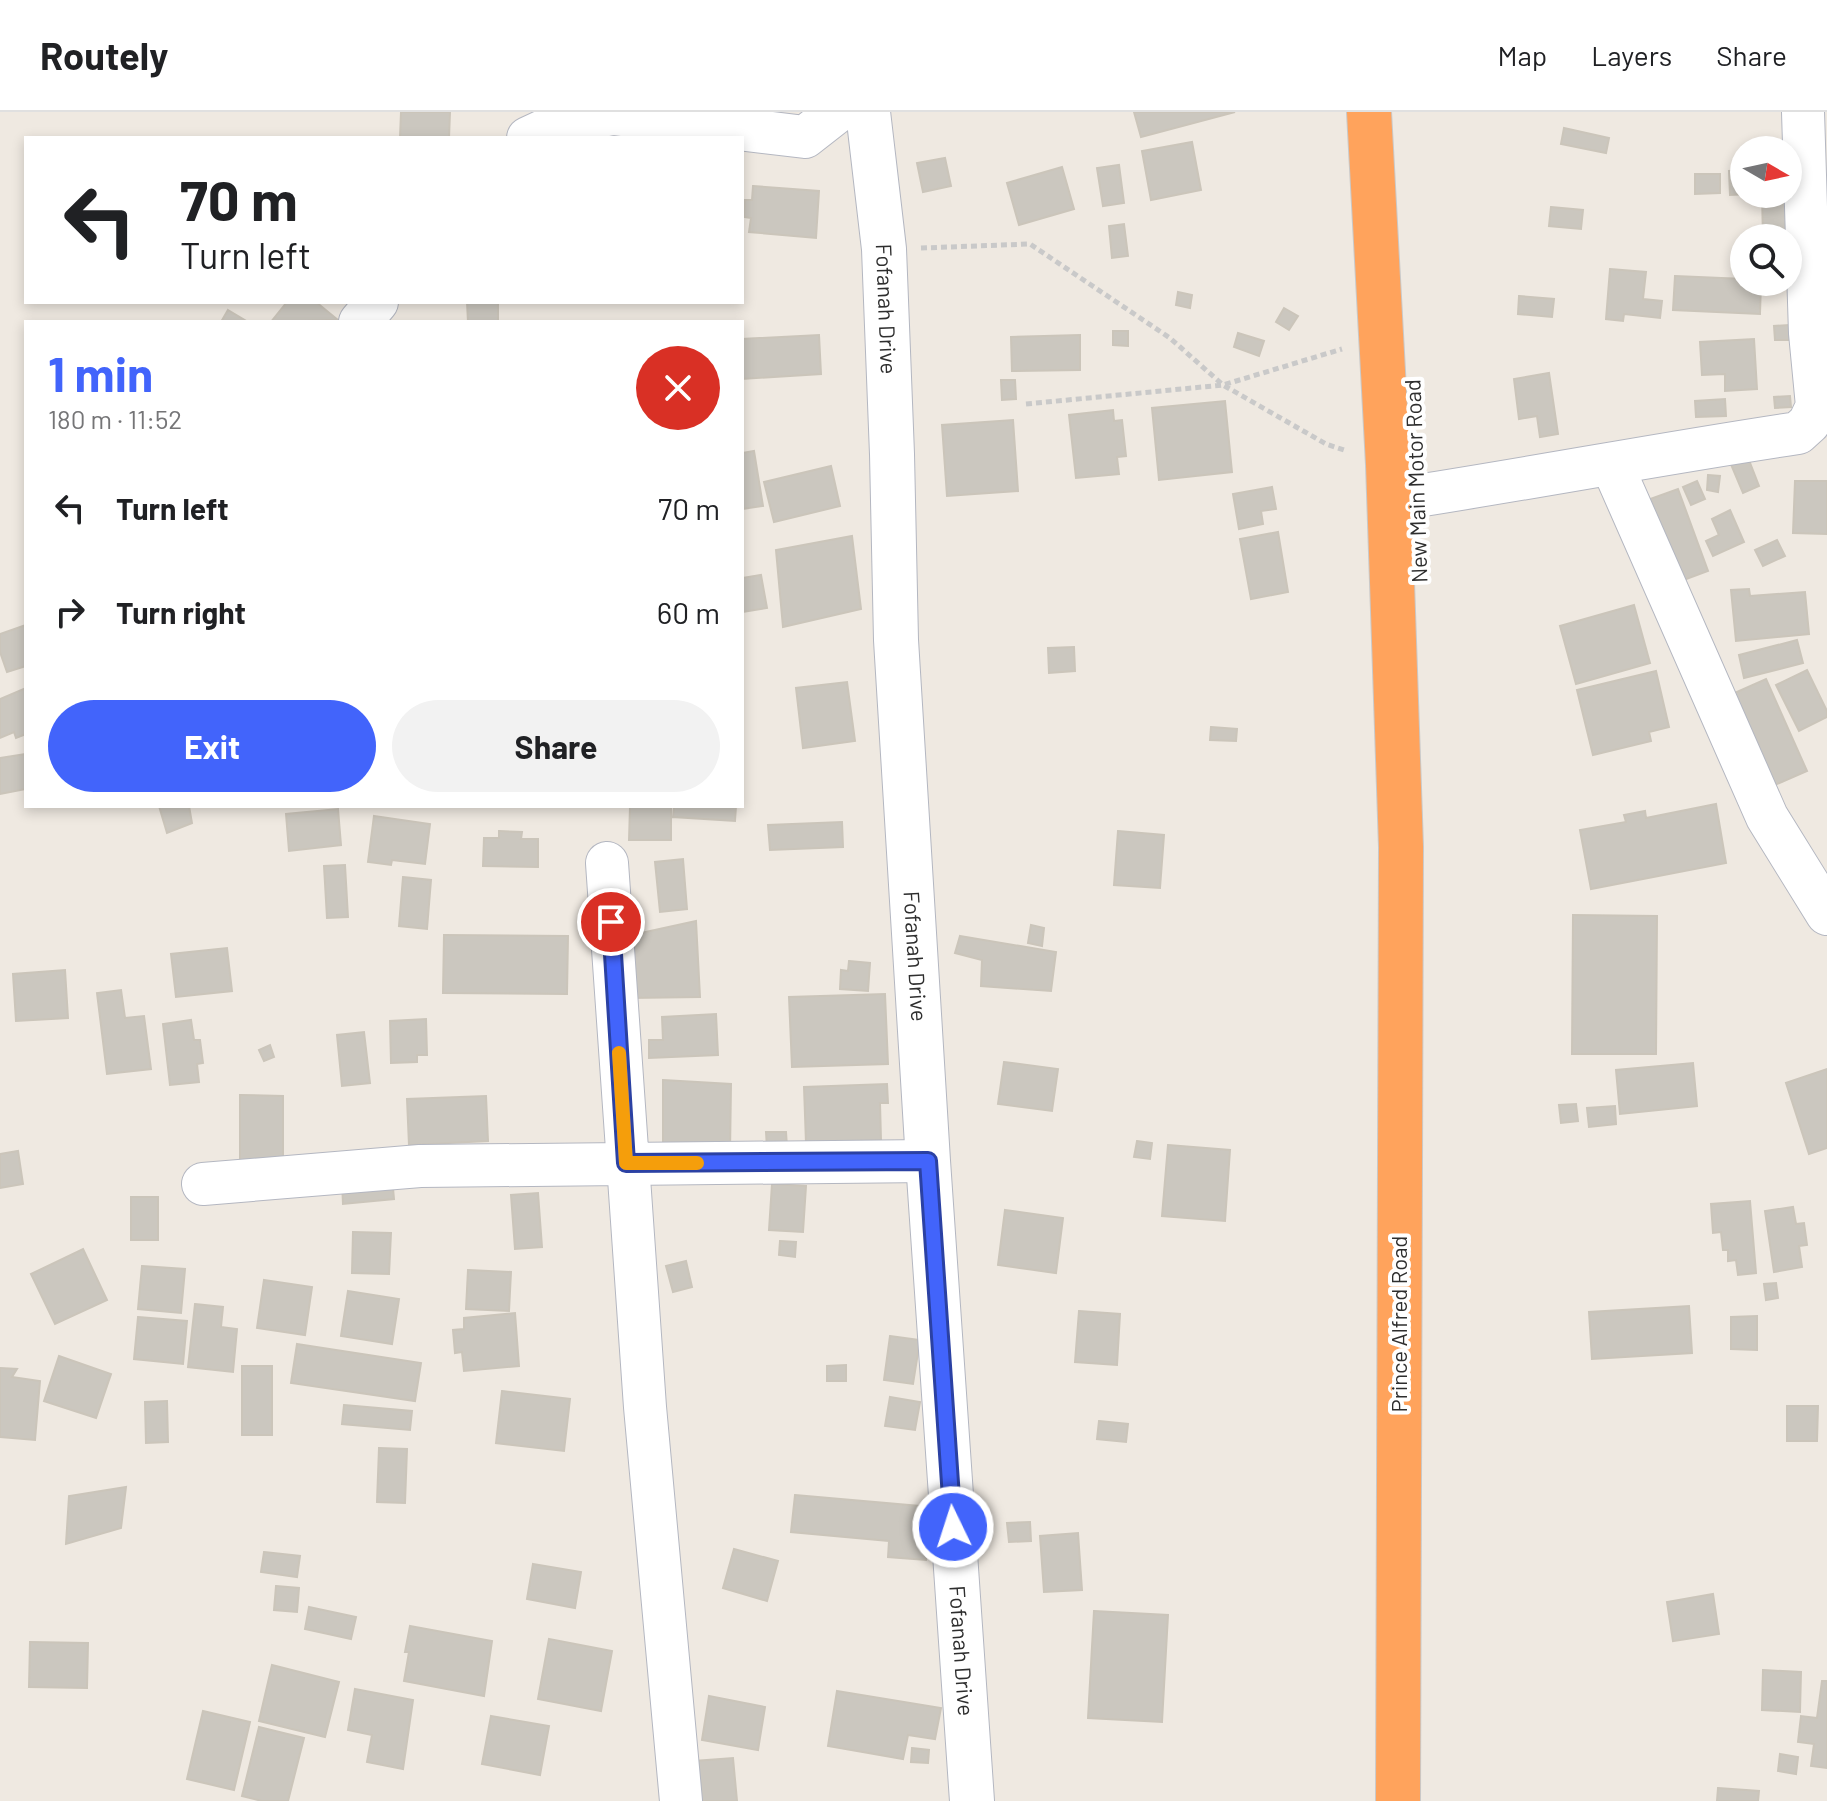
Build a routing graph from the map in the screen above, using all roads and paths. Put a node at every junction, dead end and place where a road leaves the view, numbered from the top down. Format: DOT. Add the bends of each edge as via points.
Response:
graph roads {
  1 [pos="837,112"];
  2 [pos="868,112"];
  3 [pos="1369,112"];
  4 [pos="1399,112"];
  5 [pos="1803,112"];
  6 [pos="532,136"];
  7 [pos="884,249"];
  8 [pos="375,304"];
  9 [pos="362,320"];
  10 [pos="1381,337"];
  11 [pos="1223,385"];
  12 [pos="1026,404"];
  13 [pos="1388,464"];
  14 [pos="1612,465"];
  15 [pos="1417,496"];
  16 [pos="1416,848"];
  17 [pos="607,863"];
  18 [pos="1827,914"];
  19 [pos="928,1161"];
  20 [pos="626,1163"];
  21 [pos="203,1184"];
  22 [pos="681,1801"];
  23 [pos="972,1801"];
  24 [pos="1398,1801"];
  25 [pos="1427,1801"];
  1 -- 6 [label="street" via="805,137 613,114 556,125"];
  2 -- 7 [label="street, Fofanah Drive"];
  3 -- 10 [label="highway, New Main Motor Road"];
  4 -- 15 [label="highway, New Main Motor Road"];
  5 -- 14 [label="street" via="1817,406 1809,423 1798,433"];
  7 -- 11 [label="path" via="1030,244 1170,338"];
  7 -- 19 [label="street, Fofanah Drive" via="896,640"];
  8 -- 9 [label="street"];
  10 -- 11 [label="path"];
  10 -- 13 [label="highway, New Main Motor Road"];
  11 -- 12 [label="path"];
  11 -- 13 [label="path" via="1326,444"];
  13 -- 16 [label="highway, New Main Motor Road"];
  14 -- 15 [label="street"];
  14 -- 18 [label="street" via="1767,817"];
  15 -- 16 [label="highway, New Main Motor Road"];
  16 -- 24 [label="highway, Prince Alfred Road"];
  16 -- 25 [label="highway, Prince Alfred Road"];
  17 -- 20 [label="street"];
  19 -- 20 [label="street"];
  19 -- 23 [label="street, Fofanah Drive"];
  20 -- 21 [label="street" via="420,1166"];
  20 -- 22 [label="street"];
}
